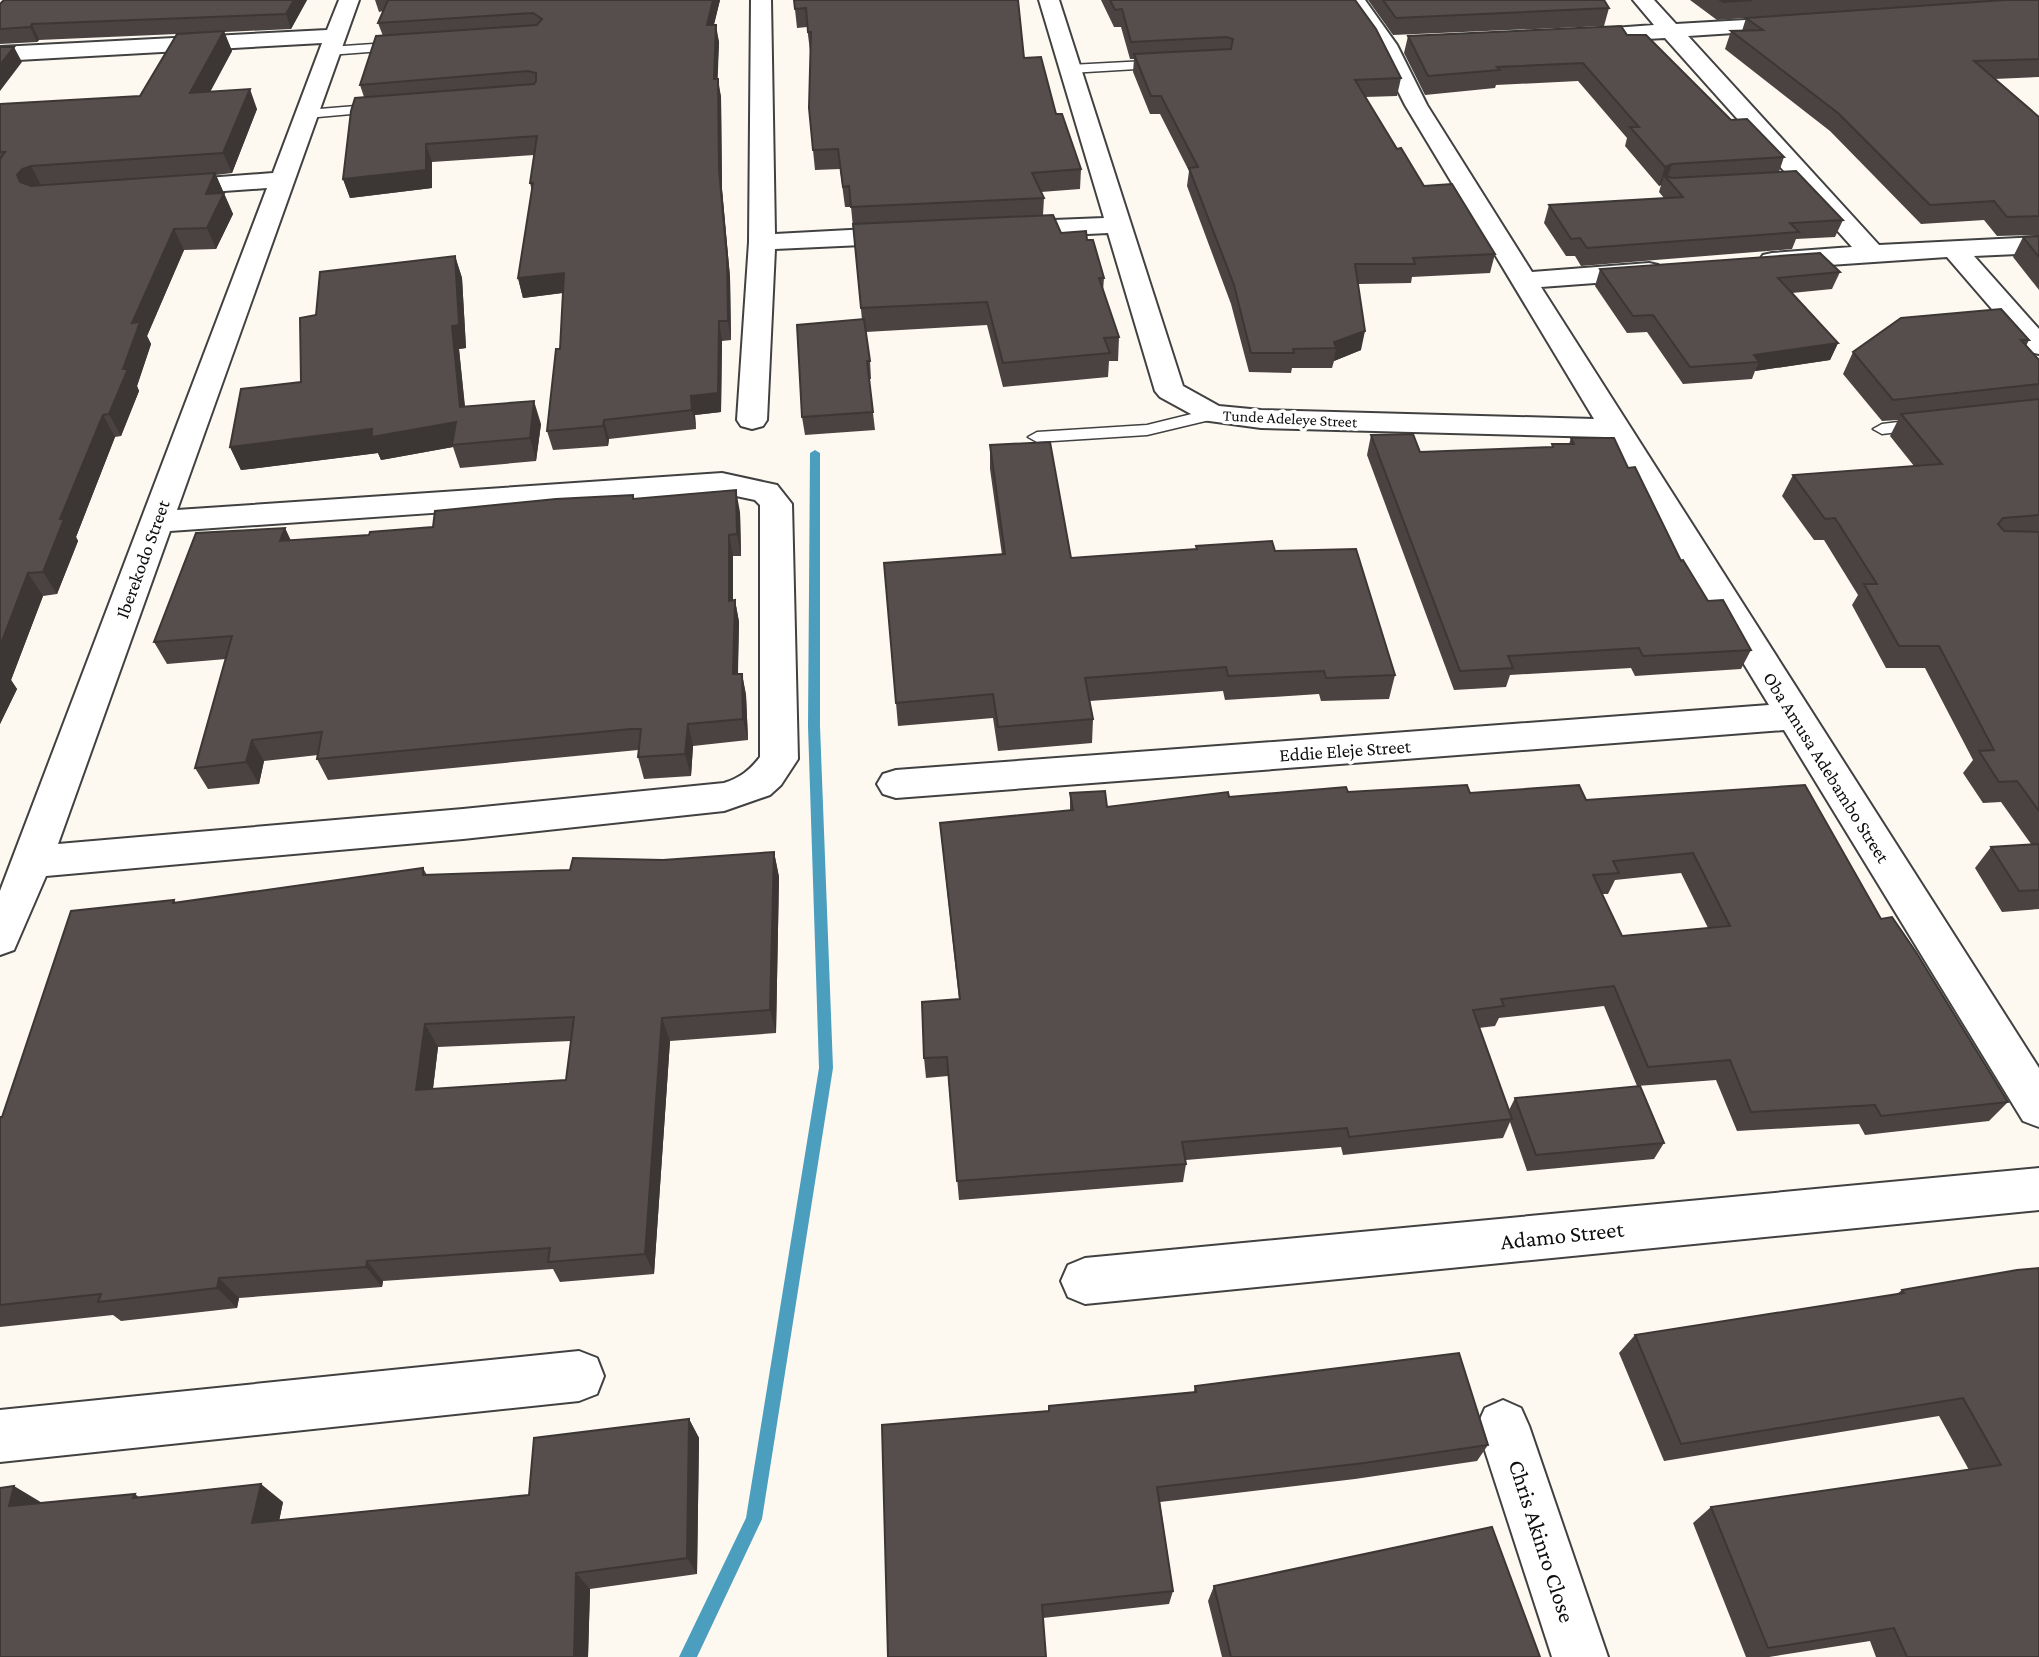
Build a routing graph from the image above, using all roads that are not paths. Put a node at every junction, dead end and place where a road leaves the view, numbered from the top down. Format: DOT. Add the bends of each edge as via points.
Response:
graph roads {
  1 [pos="349,0"];
  2 [pos="761,0"];
  3 [pos="1049,0"];
  4 [pos="1354,0"];
  5 [pos="1643,0"];
  6 [pos="1821,22"];
  7 [pos="1671,32"];
  8 [pos="1556,38"];
  9 [pos="332,44"];
  10 [pos="1412,44"];
  11 [pos="412,45"];
  12 [pos="1386,45"];
  13 [pos="0,54"];
  14 [pos="1185,63"];
  15 [pos="1070,69"];
  16 [pos="400,107"];
  17 [pos="307,114"];
  18 [pos="283,180"];
  19 [pos="1806,181"];
  20 [pos="1781,182"];
  21 [pos="149,189"];
  22 [pos="1118,225"];
  23 [pos="981,232"];
  24 [pos="926,234"];
  25 [pos="762,243"];
  26 [pos="2039,245"];
  27 [pos="1954,249"];
  28 [pos="1872,253"];
  29 [pos="1742,264"];
  30 [pos="1675,270"];
  31 [pos="1526,280"];
  32 [pos="2039,346"];
  33 [pos="1212,414"];
  34 [pos="752,420"];
  35 [pos="1947,422"];
  36 [pos="1615,428"];
  37 [pos="1882,429"];
  38 [pos="1037,438"];
  39 [pos="155,522"];
  40 [pos="1795,716"];
  41 [pos="895,784"];
  42 [pos="32,862"];
  43 [pos="0,938"];
  44 [pos="2039,1107"];
  45 [pos="2039,1189"];
  46 [pos="1085,1281"];
  47 [pos="579,1377"];
  48 [pos="1503,1426"];
  49 [pos="0,1436"];
  50 [pos="1580,1657"];
  1 -- 9 [label="street, Iberekodo Street"];
  2 -- 25 [label="street"];
  3 -- 15 [label="street, Tunde Adeleye Street"];
  4 -- 12 [label="street, Oba Amusa Adebambo Street"];
  5 -- 7 [label="street"];
  6 -- 7 [label="street"];
  7 -- 8 [label="street"];
  7 -- 19 [label="street"];
  9 -- 11 [label="lane"];
  9 -- 13 [label="street"];
  9 -- 17 [label="street, Iberekodo Street"];
  10 -- 12 [label="street"];
  12 -- 31 [label="street, Oba Amusa Adebambo Street" via="1416,105"];
  14 -- 15 [label="lane"];
  15 -- 22 [label="street, Tunde Adeleye Street"];
  16 -- 17 [label="lane"];
  17 -- 18 [label="street, Iberekodo Street"];
  18 -- 21 [label="street"];
  18 -- 39 [label="street, Iberekodo Street"];
  19 -- 20 [label="lane"];
  19 -- 28 [label="street"];
  22 -- 23 [label="street"];
  22 -- 33 [label="street, Tunde Adeleye Street" via="1170,391"];
  24 -- 25 [label="street"];
  25 -- 34 [label="street"];
  26 -- 27 [label="street"];
  27 -- 28 [label="street"];
  27 -- 32 [label="street"];
  28 -- 29 [label="street"];
  30 -- 31 [label="street"];
  31 -- 36 [label="street, Oba Amusa Adebambo Street"];
  33 -- 36 [label="street, Tunde Adeleye Street"];
  33 -- 38 [label="lane" via="1144,432"];
  35 -- 37 [label="lane"];
  36 -- 40 [label="street, Oba Amusa Adebambo Street"];
  39 -- 42 [label="street, Iberekodo Street"];
  39 -- 42 [label="street" via="722,483 766,492 776,504 779,759 769,776 752,789 724,797"];
  40 -- 41 [label="street, Eddie Eleje Street"];
  40 -- 44 [label="street, Oba Amusa Adebambo Street"];
  42 -- 43 [label="street, Iberekodo Street"];
  45 -- 46 [label="street, Adamo Street"];
  47 -- 49 [label="street"];
  48 -- 50 [label="street, Chris Akinro Close"];
}
